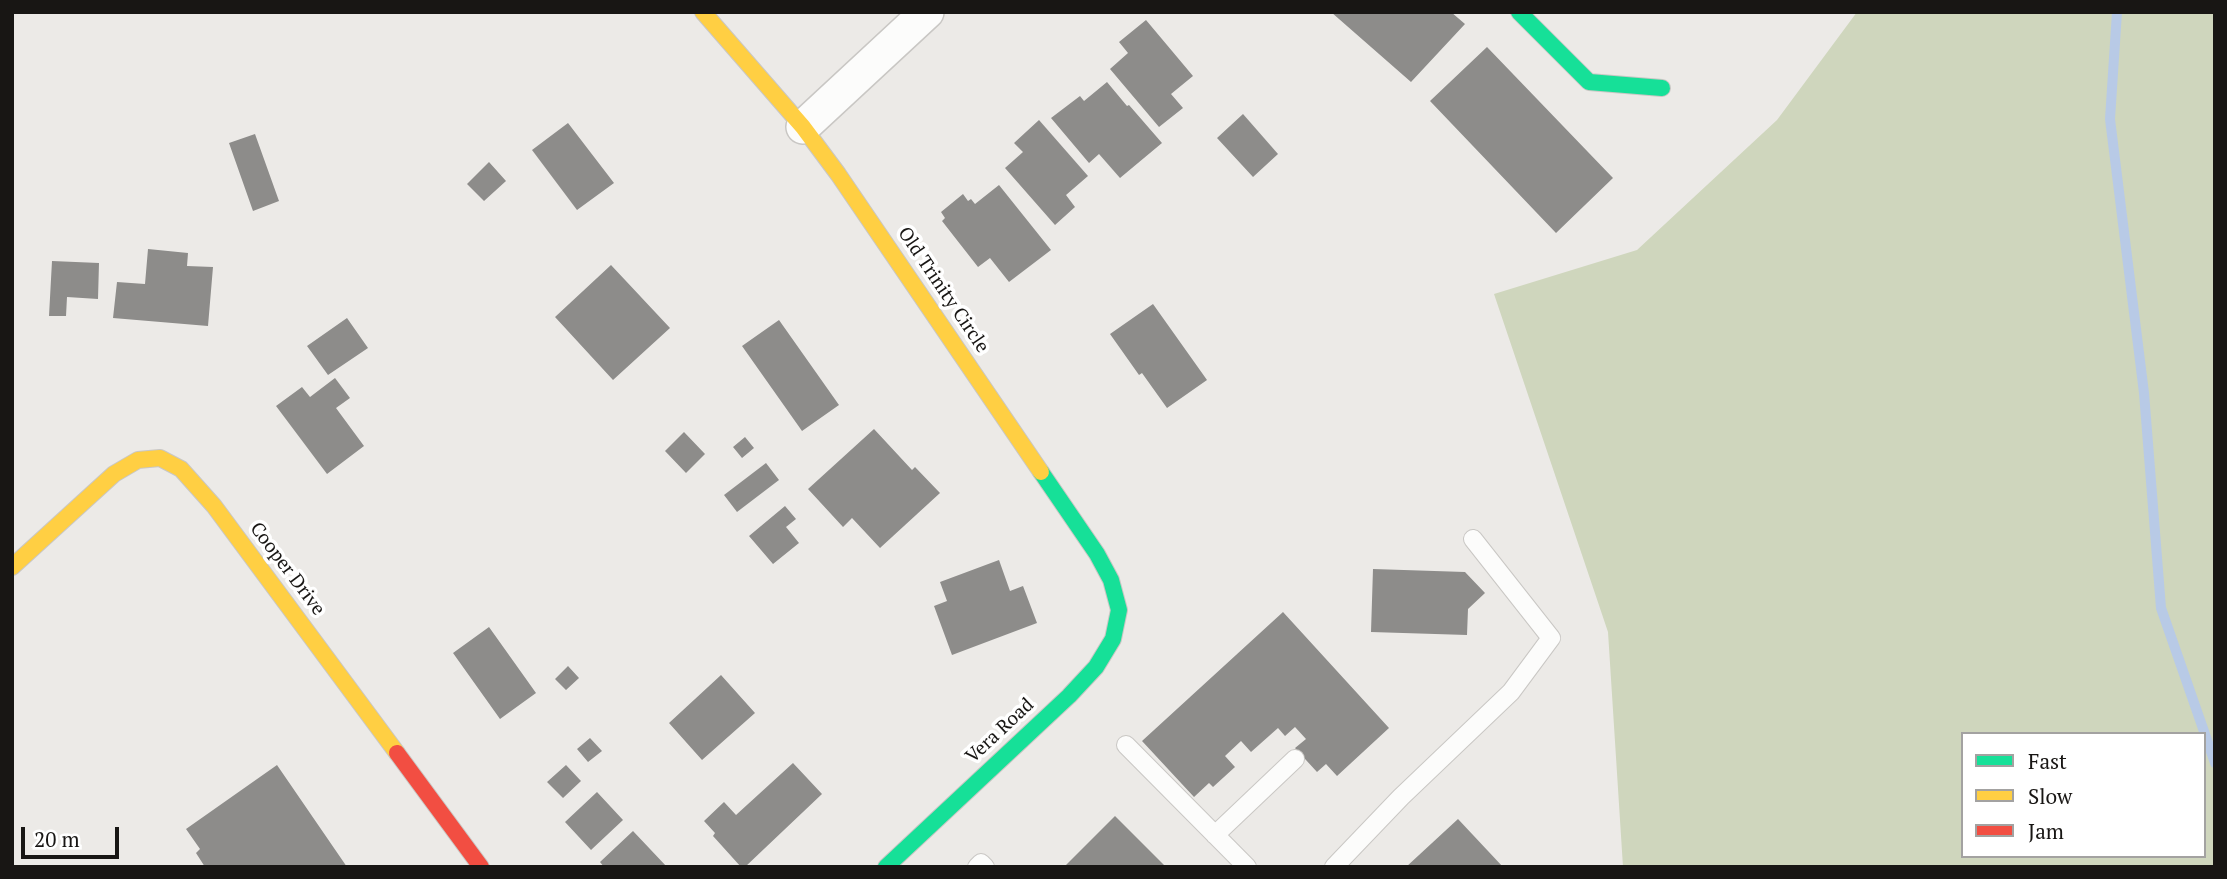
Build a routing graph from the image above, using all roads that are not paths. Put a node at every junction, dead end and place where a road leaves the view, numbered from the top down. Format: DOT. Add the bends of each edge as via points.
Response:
graph roads {
  1 [pos="703,12"];
  2 [pos="927,12"];
  3 [pos="1518,12"];
  4 [pos="1662,88"];
  5 [pos="803,127"];
  6 [pos="1473,539"];
  7 [pos="12,567"];
  8 [pos="1119,610"];
  9 [pos="1126,745"];
  10 [pos="1295,759"];
  11 [pos="1215,835"];
  12 [pos="481,867"];
  13 [pos="886,867"];
  14 [pos="976,867"];
  15 [pos="985,867"];
  16 [pos="1247,867"];
  17 [pos="1334,867"];
  1 -- 5 [label="street, Old Trinity Circle"];
  2 -- 5 [label="street"];
  3 -- 4 [label="street" via="1589,82"];
  5 -- 8 [label="street, Old Trinity Circle" via="1097,554 1111,580"];
  6 -- 17 [label="lane" via="1551,638 1511,692"];
  7 -- 12 [label="street, Cooper Drive" via="114,474 138,460 160,458 181,469 214,506"];
  8 -- 13 [label="street, Vera Road" via="1113,639 1096,667"];
  9 -- 11 [label="lane"];
  10 -- 11 [label="lane"];
  11 -- 16 [label="lane"];
  14 -- 15 [label="lane" via="981,863"];
}
